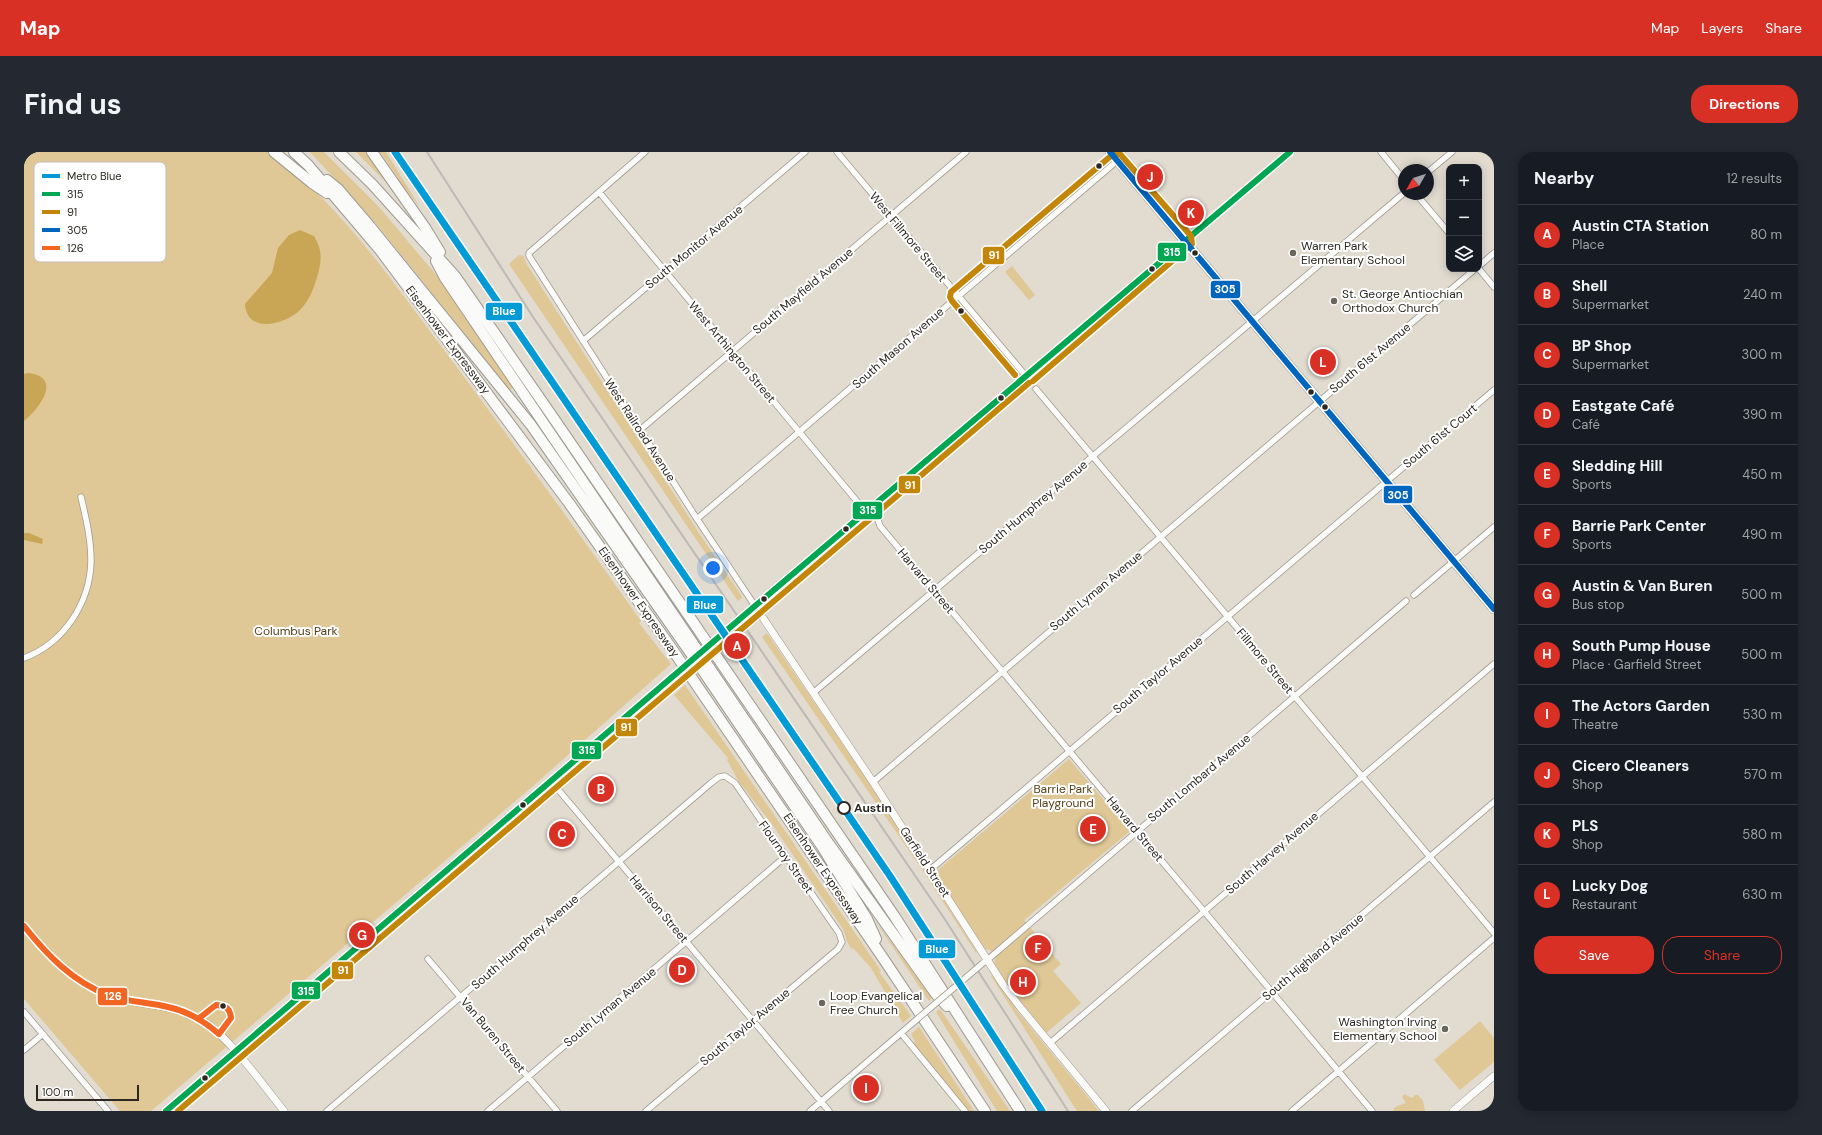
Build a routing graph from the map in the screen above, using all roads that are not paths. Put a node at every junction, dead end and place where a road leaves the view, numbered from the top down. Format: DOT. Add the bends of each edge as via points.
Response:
graph roads {
  1 [pos="274,152"];
  2 [pos="294,152"];
  3 [pos="340,152"];
  4 [pos="372,152"];
  5 [pos="645,152"];
  6 [pos="805,152"];
  7 [pos="837,152"];
  8 [pos="966,152"];
  9 [pos="1122,152"];
  10 [pos="1290,152"];
  11 [pos="1381,152"];
  12 [pos="1452,152"];
  13 [pos="1113,156"];
  14 [pos="308,165"];
  15 [pos="1434,167"];
  16 [pos="1398,173"];
  17 [pos="599,192"];
  18 [pos="1398,198"];
  19 [pos="337,199"];
  20 [pos="1421,200"];
  21 [pos="891,216"];
  22 [pos="1446,229"];
  23 [pos="424,241"];
  24 [pos="1185,241"];
  25 [pos="1494,253"];
  26 [pos="1482,263"];
  27 [pos="665,271"];
  28 [pos="1471,272"];
  29 [pos="1482,272"];
  30 [pos="455,276"];
  31 [pos="1494,287"];
  32 [pos="958,296"];
  33 [pos="1252,321"];
  34 [pos="583,341"];
  35 [pos="732,352"];
  36 [pos="1026,376"];
  37 [pos="1036,389"];
  38 [pos="1494,390"];
  39 [pos="1319,401"];
  40 [pos="640,430"];
  41 [pos="799,432"];
  42 [pos="1093,456"];
  43 [pos="1387,481"];
  44 [pos="81,498"];
  45 [pos="868,510"];
  46 [pos="697,519"];
  47 [pos="1494,527"];
  48 [pos="1160,536"];
  49 [pos="1454,561"];
  50 [pos="934,591"];
  51 [pos="1414,595"];
  52 [pos="1406,601"];
  53 [pos="755,606"];
  54 [pos="1494,609"];
  55 [pos="1228,616"];
  56 [pos="697,656"];
  57 [pos="24,658"];
  58 [pos="1494,664"];
  59 [pos="1002,671"];
  60 [pos="813,693"];
  61 [pos="1295,696"];
  62 [pos="1070,751"];
  63 [pos="725,776"];
  64 [pos="1362,776"];
  65 [pos="551,781"];
  66 [pos="873,782"];
  67 [pos="1494,802"];
  68 [pos="1137,830"];
  69 [pos="786,856"];
  70 [pos="1430,857"];
  71 [pos="619,862"];
  72 [pos="930,870"];
  73 [pos="1204,911"];
  74 [pos="24,926"];
  75 [pos="1494,932"];
  76 [pos="1494,938"];
  77 [pos="686,942"];
  78 [pos="842,942"];
  79 [pos="428,959"];
  80 [pos="885,960"];
  81 [pos="985,961"];
  82 [pos="1272,992"];
  83 [pos="461,997"];
  84 [pos="24,1012"];
  85 [pos="752,1020"];
  86 [pos="968,1028"];
  87 [pos="43,1034"];
  88 [pos="901,1034"];
  89 [pos="1050,1043"];
  90 [pos="24,1050"];
  91 [pos="235,1052"];
  92 [pos="1339,1071"];
  93 [pos="1494,1076"];
  94 [pos="528,1077"];
  95 [pos="821,1102"];
  96 [pos="108,1111"];
  97 [pos="166,1111"];
  98 [pos="284,1111"];
  99 [pos="327,1111"];
  100 [pos="488,1111"];
  101 [pos="557,1111"];
  102 [pos="646,1111"];
  103 [pos="810,1111"];
  104 [pos="829,1111"];
  105 [pos="965,1111"];
  106 [pos="985,1111"];
  107 [pos="1020,1111"];
  108 [pos="1106,1111"];
  109 [pos="1132,1111"];
  110 [pos="1292,1111"];
  111 [pos="1372,1111"];
  112 [pos="1453,1111"];
  1 -- 19 [label="highway" via="312,183"];
  2 -- 14 [label="highway, Eisenhower Expressway"];
  3 -- 23 [label="highway"];
  4 -- 30 [label="highway" via="426,229"];
  5 -- 17 [label="street"];
  6 -- 27 [label="street, South Monitor Avenue"];
  7 -- 21 [label="street, West Fillmore Street"];
  8 -- 21 [label="street, South Mayfield Avenue"];
  9 -- 13 [label="street"];
  10 -- 24 [label="street"];
  11 -- 16 [label="street"];
  12 -- 15 [label="street"];
  13 -- 24 [label="main road"];
  13 -- 32 [label="street, South Mason Avenue"];
  14 -- 19 [label="highway, Eisenhower Expressway"];
  14 -- 56 [label="highway" via="338,189 531,425"];
  17 -- 27 [label="street, West Arthington Street"];
  17 -- 34 [label="street, West Railroad Avenue" via="528,252 531,261"];
  18 -- 33 [label="street, South Humphrey Avenue"];
  19 -- 80 [label="highway, Eisenhower Expressway" via="423,306 569,503"];
  20 -- 22 [label="street"];
  21 -- 32 [label="street, West Fillmore Street"];
  21 -- 35 [label="street, South Mayfield Avenue"];
  23 -- 30 [label="highway"];
  23 -- 56 [label="highway" via="445,278"];
  24 -- 33 [label="main road"];
  24 -- 36 [label="street"];
  25 -- 26 [label="street"];
  27 -- 34 [label="street, South Monitor Avenue"];
  27 -- 35 [label="street, West Arthington Street"];
  28 -- 39 [label="street, South 61st Avenue"];
  29 -- 31 [label="street"];
  30 -- 86 [label="highway" via="890,910"];
  32 -- 36 [label="street, West Fillmore Street"];
  32 -- 41 [label="street, South Mason Avenue"];
  33 -- 39 [label="main road"];
  33 -- 42 [label="street, South Humphrey Avenue"];
  34 -- 40 [label="street, West Railroad Avenue"];
  35 -- 40 [label="street, South Mayfield Avenue"];
  35 -- 41 [label="street, West Arthington Street"];
  36 -- 45 [label="street"];
  37 -- 42 [label="street, Fillmore Street"];
  38 -- 43 [label="street, South 61st Court"];
  39 -- 43 [label="main road"];
  39 -- 48 [label="street, South Lyman Avenue"];
  40 -- 46 [label="street, West Railroad Avenue"];
  41 -- 45 [label="street, West Arthington Street"];
  41 -- 46 [label="street, South Mason Avenue"];
  42 -- 48 [label="street, Fillmore Street"];
  42 -- 50 [label="street, South Humphrey Avenue"];
  43 -- 49 [label="main road"];
  43 -- 55 [label="street, South Taylor Avenue"];
  44 -- 57 [label="street" via="90,544 90,567 85,594 62,633 44,649"];
  45 -- 50 [label="street, Harvard Street"];
  45 -- 53 [label="street"];
  46 -- 53 [label="street, West Railroad Avenue"];
  47 -- 49 [label="street"];
  48 -- 55 [label="street, Fillmore Street"];
  48 -- 59 [label="street, South Lyman Avenue"];
  49 -- 51 [label="street"];
  49 -- 54 [label="main road"];
  50 -- 59 [label="street, Harvard Street"];
  50 -- 60 [label="street, South Humphrey Avenue"];
  52 -- 61 [label="street, South Lombard Avenue"];
  53 -- 56 [label="street, bridge"];
  53 -- 60 [label="street, Garfield Street"];
  55 -- 61 [label="street, Fillmore Street"];
  55 -- 62 [label="street, South Taylor Avenue"];
  56 -- 65 [label="street, bridge"];
  56 -- 80 [label="highway" via="867,919"];
  56 -- 86 [label="highway" via="927,982"];
  58 -- 64 [label="street, South Harvey Avenue"];
  59 -- 62 [label="street, Harvard Street"];
  59 -- 66 [label="street, South Lyman Avenue"];
  60 -- 66 [label="street, Garfield Street"];
  61 -- 64 [label="street, Fillmore Street"];
  61 -- 68 [label="street, South Lombard Avenue"];
  62 -- 68 [label="street, Harvard Street"];
  62 -- 72 [label="street, South Taylor Avenue"];
  63 -- 69 [label="street, Flournoy Street" via="735,783"];
  63 -- 71 [label="street, South Humphrey Avenue" via="716,779"];
  64 -- 70 [label="street, Fillmore Street"];
  64 -- 73 [label="street, South Harvey Avenue"];
  65 -- 71 [label="street, Harrison Street"];
  65 -- 91 [label="street"];
  66 -- 72 [label="street, Garfield Street"];
  67 -- 70 [label="street, South Highland Avenue"];
  68 -- 73 [label="street, Harvard Street"];
  68 -- 81 [label="street, South Lombard Avenue"];
  69 -- 77 [label="street, South Lyman Avenue"];
  69 -- 78 [label="street, Flournoy Street" via="839,933"];
  70 -- 75 [label="street, Fillmore Street"];
  70 -- 82 [label="street, South Highland Avenue"];
  71 -- 77 [label="street, Harrison Street"];
  71 -- 83 [label="street, South Humphrey Avenue"];
  72 -- 81 [label="street, Garfield Street"];
  73 -- 82 [label="street, Harvard Street"];
  73 -- 89 [label="street, South Harvey Avenue"];
  74 -- 91 [label="street" via="56,962 83,984 121,999 160,1005 192,1015 212,1027"];
  76 -- 92 [label="street"];
  77 -- 85 [label="street, Harrison Street"];
  77 -- 94 [label="street, South Lyman Avenue"];
  78 -- 85 [label="street, South Taylor Avenue"];
  79 -- 83 [label="street, Van Buren Street"];
  80 -- 106 [label="highway, Eisenhower Expressway"];
  81 -- 88 [label="street, South Lombard Avenue, bridge"];
  81 -- 89 [label="street, Garfield Street"];
  82 -- 92 [label="street, Harvard Street"];
  82 -- 109 [label="street, South Highland Avenue"];
  83 -- 94 [label="street, Van Buren Street"];
  83 -- 99 [label="street, South Humphrey Avenue"];
  84 -- 87 [label="street"];
  85 -- 95 [label="street, Harrison Street"];
  85 -- 102 [label="street, South Taylor Avenue"];
  86 -- 107 [label="highway"];
  87 -- 90 [label="street"];
  87 -- 96 [label="street"];
  88 -- 95 [label="street, South Lombard Avenue"];
  88 -- 105 [label="street"];
  89 -- 108 [label="street, Garfield Street"];
  91 -- 97 [label="street"];
  91 -- 98 [label="street"];
  92 -- 110 [label="street"];
  92 -- 111 [label="street, Harvard Street"];
  93 -- 112 [label="street"];
  94 -- 100 [label="street, South Lyman Avenue"];
  94 -- 101 [label="street, Van Buren Street"];
  95 -- 103 [label="street, South Lombard Avenue"];
  95 -- 104 [label="street, Harrison Street"];
}
